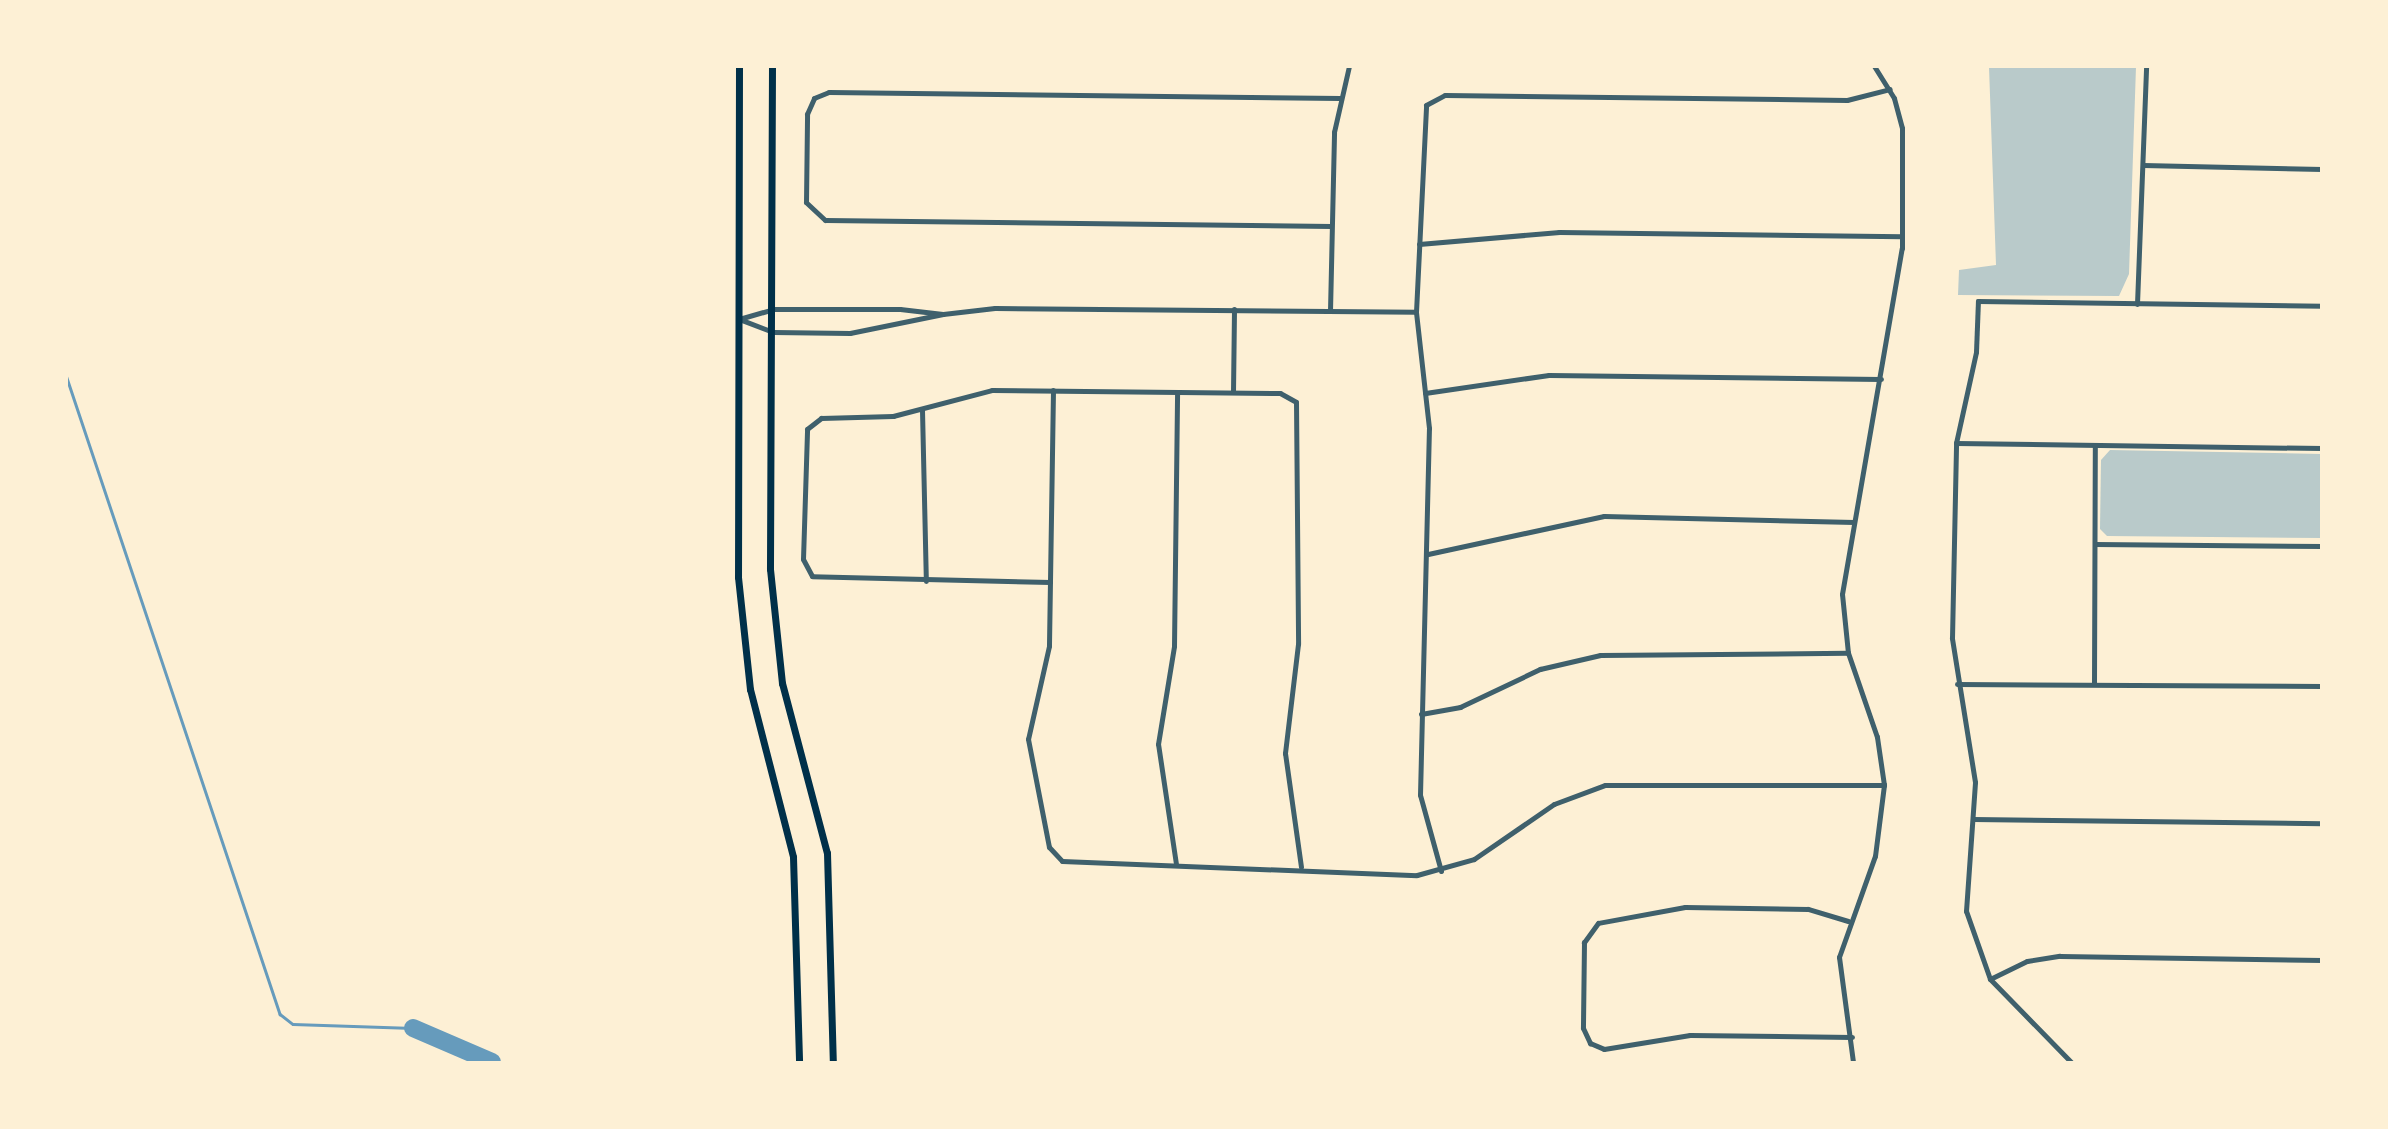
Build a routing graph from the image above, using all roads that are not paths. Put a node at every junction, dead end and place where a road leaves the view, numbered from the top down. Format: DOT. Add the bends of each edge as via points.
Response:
graph roads {
  1 [pos="739,66"];
  2 [pos="772,66"];
  3 [pos="1349,66"];
  4 [pos="1874,66"];
  5 [pos="2146,66"];
  6 [pos="1890,89"];
  7 [pos="1340,98"];
  8 [pos="2143,165"];
  9 [pos="2322,169"];
  10 [pos="1331,226"];
  11 [pos="1902,236"];
  12 [pos="1419,244"];
  13 [pos="2137,303"];
  14 [pos="2322,306"];
  15 [pos="772,309"];
  16 [pos="1234,309"];
  17 [pos="1330,311"];
  18 [pos="1416,312"];
  19 [pos="943,314"];
  20 [pos="739,319"];
  21 [pos="773,332"];
  22 [pos="1881,379"];
  23 [pos="1053,390"];
  24 [pos="1177,392"];
  25 [pos="1233,392"];
  26 [pos="1426,393"];
  27 [pos="922,410"];
  28 [pos="1955,443"];
  29 [pos="2095,445"];
  30 [pos="2322,448"];
  31 [pos="1854,522"];
  32 [pos="2095,544"];
  33 [pos="2322,546"];
  34 [pos="1427,554"];
  35 [pos="926,581"];
  36 [pos="1050,582"];
  37 [pos="1848,653"];
  38 [pos="1957,684"];
  39 [pos="2094,684"];
  40 [pos="2322,686"];
  41 [pos="1421,714"];
  42 [pos="1884,785"];
  43 [pos="1973,819"];
  44 [pos="2322,823"];
  45 [pos="1176,864"];
  46 [pos="1301,867"];
  47 [pos="1441,871"];
  48 [pos="1848,921"];
  49 [pos="2322,960"];
  50 [pos="1990,979"];
  51 [pos="1852,1037"];
  52 [pos="799,1062"];
  53 [pos="833,1062"];
  54 [pos="1853,1062"];
  55 [pos="2071,1062"];
  1 -- 20 [label="main road"];
  2 -- 15 [label="main road"];
  3 -- 7 [label="street"];
  4 -- 6 [label="street"];
  5 -- 8 [label="street"];
  6 -- 11 [label="street" via="1902,128"];
  6 -- 12 [label="street" via="1847,100 1445,94 1429,102 1422,116"];
  7 -- 10 [label="street"];
  7 -- 10 [label="street" via="830,92 814,98 807,114 811,212 827,220"];
  8 -- 9 [label="street"];
  8 -- 13 [label="street"];
  10 -- 17 [label="street"];
  11 -- 12 [label="street" via="1559,232"];
  11 -- 22 [label="street"];
  12 -- 18 [label="street"];
  13 -- 14 [label="street"];
  13 -- 28 [label="street" via="1978,302 1976,352"];
  15 -- 19 [label="street"];
  15 -- 20 [label="street"];
  15 -- 21 [label="main road"];
  16 -- 17 [label="street"];
  16 -- 19 [label="street"];
  16 -- 25 [label="street"];
  17 -- 18 [label="street"];
  18 -- 26 [label="street"];
  19 -- 21 [label="street" via="865,332"];
  20 -- 21 [label="street"];
  20 -- 52 [label="main road" via="742,634 793,857"];
  21 -- 53 [label="main road" via="774,632 827,853"];
  22 -- 26 [label="street" via="1549,375"];
  22 -- 31 [label="street"];
  23 -- 24 [label="street"];
  23 -- 27 [label="street" via="979,391"];
  23 -- 36 [label="street"];
  24 -- 25 [label="street"];
  24 -- 45 [label="street" via="1174,646 1158,744"];
  25 -- 46 [label="street" via="1280,393 1294,400 1301,414 1298,644 1285,753"];
  26 -- 34 [label="street"];
  27 -- 35 [label="street"];
  27 -- 35 [label="street" via="811,424 804,438 803,559 808,572 823,579"];
  28 -- 29 [label="street"];
  28 -- 38 [label="street"];
  29 -- 30 [label="street"];
  29 -- 32 [label="street"];
  31 -- 34 [label="street" via="1604,516"];
  31 -- 37 [label="street" via="1842,594"];
  32 -- 33 [label="street"];
  32 -- 39 [label="street"];
  34 -- 41 [label="street"];
  35 -- 36 [label="street"];
  36 -- 45 [label="street" via="1048,653 1028,739 1056,858"];
  37 -- 41 [label="street" via="1600,655 1540,669 1460,707"];
  37 -- 42 [label="street" via="1877,737"];
  38 -- 39 [label="street"];
  38 -- 43 [label="street" via="1974,771"];
  39 -- 40 [label="street"];
  41 -- 47 [label="street" via="1421,801"];
  42 -- 47 [label="street" via="1605,785 1554,804 1487,852"];
  42 -- 48 [label="street" via="1875,856"];
  43 -- 44 [label="street"];
  43 -- 50 [label="street" via="1966,911"];
  45 -- 46 [label="street"];
  46 -- 47 [label="street" via="1393,876"];
  48 -- 51 [label="street" via="1838,980"];
  48 -- 51 [label="street" via="1808,909 1685,907 1591,928 1584,942 1583,1028 1590,1043 1609,1049 1690,1035"];
  49 -- 50 [label="street" via="2060,956 2027,961"];
  50 -- 55 [label="street"];
  51 -- 54 [label="street"];
}
